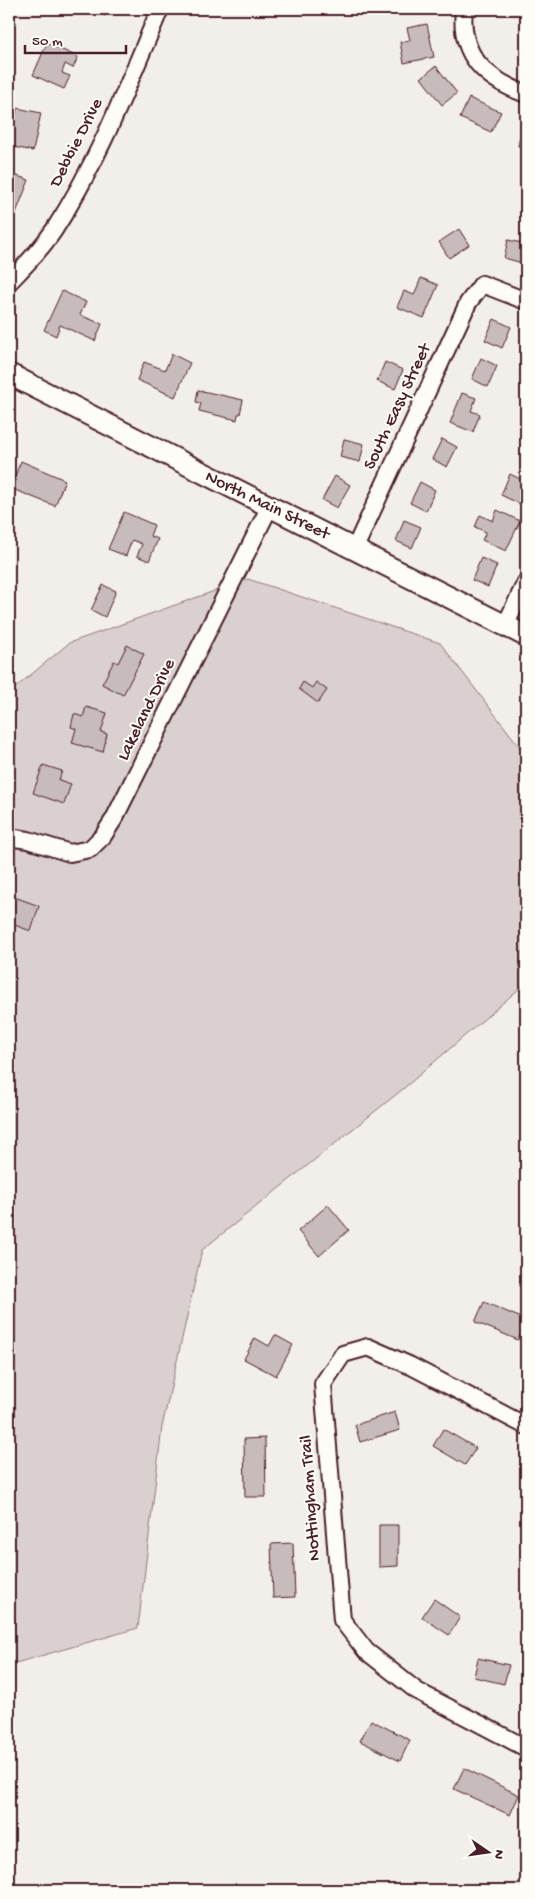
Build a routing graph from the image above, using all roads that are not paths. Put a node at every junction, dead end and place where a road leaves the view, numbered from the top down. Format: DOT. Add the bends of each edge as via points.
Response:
graph roads {
  1 [pos="160,9"];
  2 [pos="464,9"];
  3 [pos="526,94"];
  4 [pos="9,282"];
  5 [pos="526,300"];
  6 [pos="9,374"];
  7 [pos="269,508"];
  8 [pos="355,548"];
  9 [pos="526,582"];
  10 [pos="505,626"];
  11 [pos="526,636"];
  12 [pos="9,836"];
  13 [pos="526,1426"];
  14 [pos="526,1748"];
  1 -- 4 [label="street, Debbie Drive" via="88,173 53,231"];
  2 -- 3 [label="street" via="462,27 467,46 478,63 509,88"];
  5 -- 8 [label="street, South Easy Street" via="482,284 468,303"];
  6 -- 7 [label="street, North Main Street"];
  7 -- 8 [label="street, North Main Street"];
  7 -- 12 [label="street, Lakeland Drive" via="114,820 103,836 90,849 70,853"];
  8 -- 10 [label="street, North Main Street"];
  9 -- 10 [label="street"];
  10 -- 11 [label="street, North Main Street"];
  13 -- 14 [label="street, Nottingham Trail" via="368,1346 343,1354 323,1384 342,1620 366,1651 417,1691"];
}
